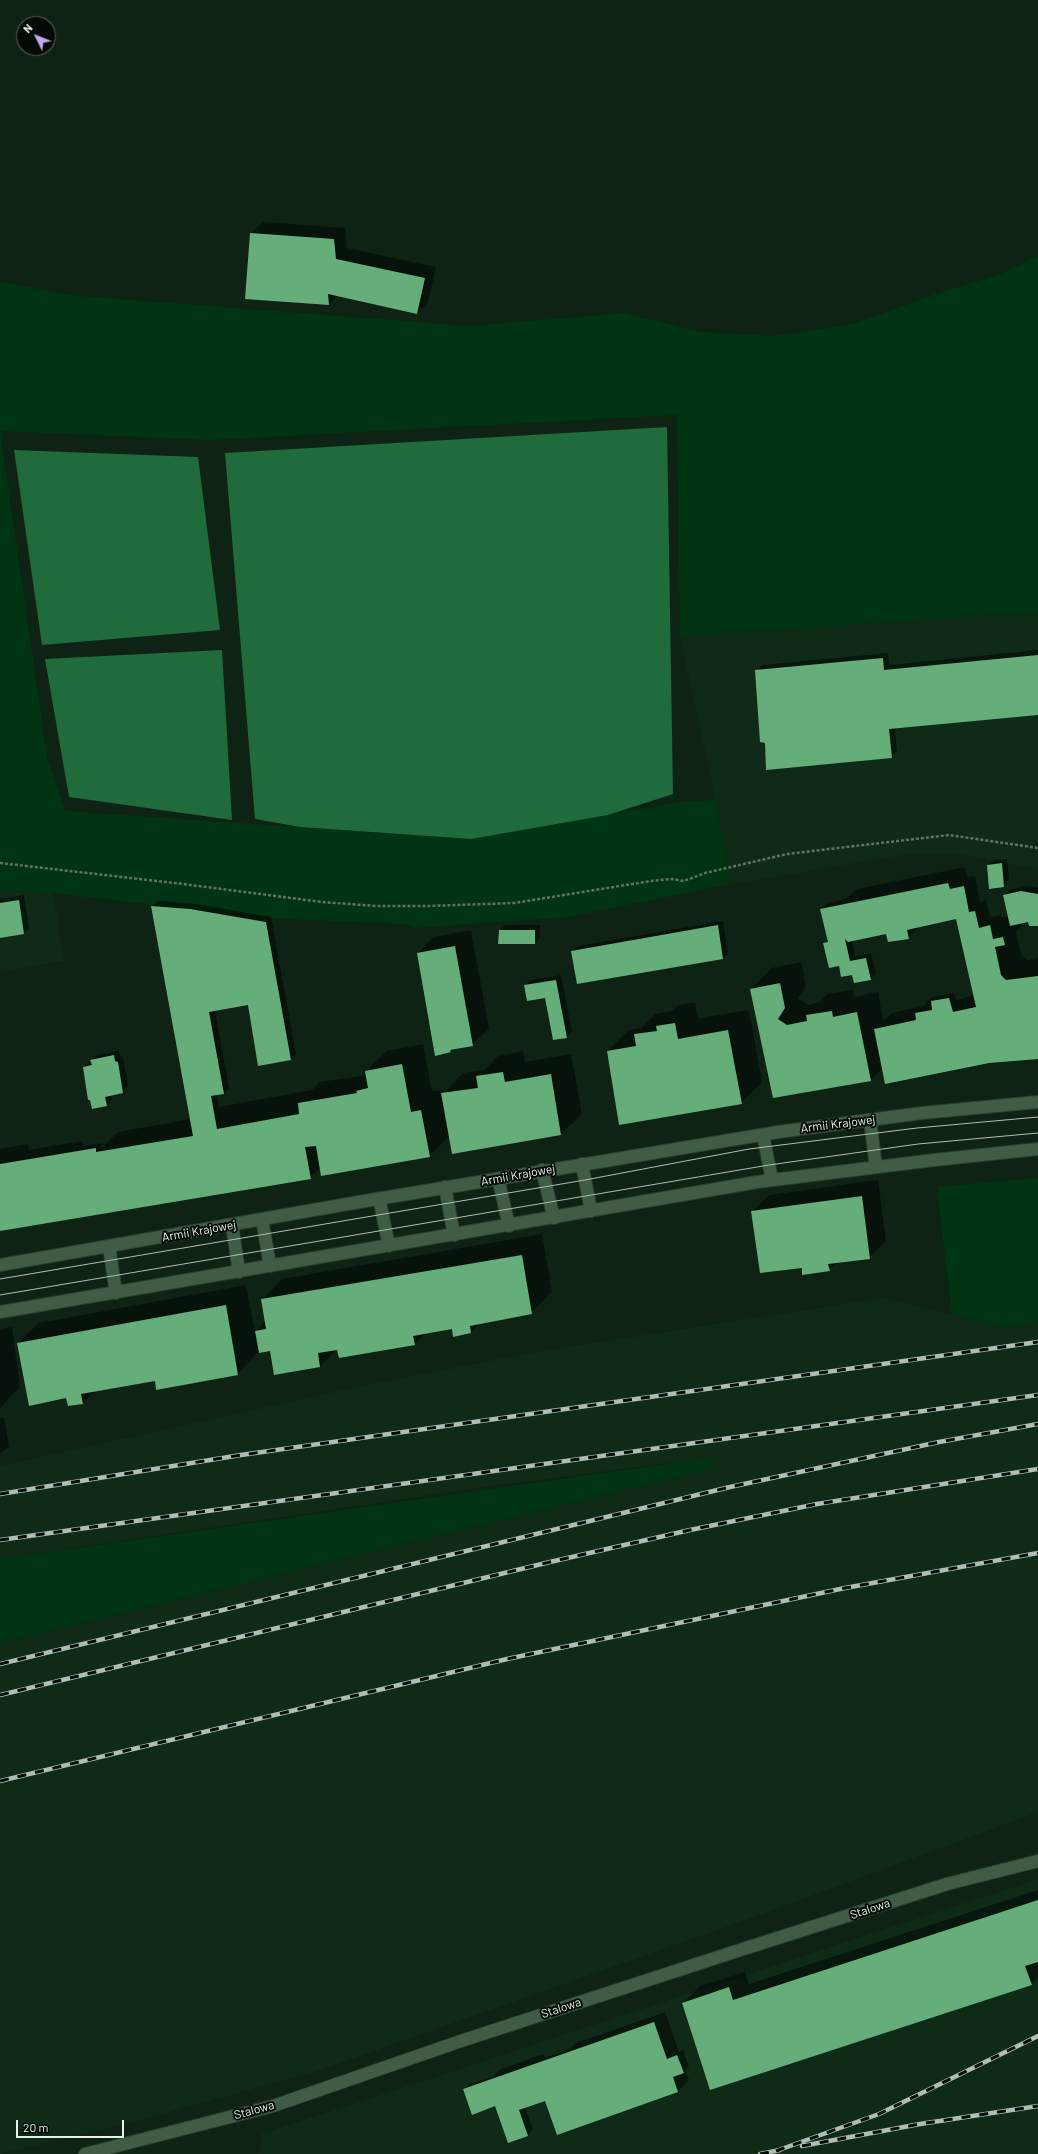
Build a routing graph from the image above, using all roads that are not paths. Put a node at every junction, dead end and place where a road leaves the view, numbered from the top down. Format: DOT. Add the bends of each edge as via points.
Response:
graph roads {
  1 [pos="1038,1102"];
  2 [pos="870,1120"];
  3 [pos="763,1134"];
  4 [pos="1038,1150"];
  5 [pos="582,1164"];
  6 [pos="876,1167"];
  7 [pos="542,1170"];
  8 [pos="498,1178"];
  9 [pos="772,1180"];
  10 [pos="445,1187"];
  11 [pos="380,1198"];
  12 [pos="591,1211"];
  13 [pos="554,1218"];
  14 [pos="262,1219"];
  15 [pos="232,1224"];
  16 [pos="509,1226"];
  17 [pos="454,1235"];
  18 [pos="109,1246"];
  19 [pos="389,1246"];
  20 [pos="0,1265"];
  21 [pos="270,1266"];
  22 [pos="239,1272"];
  23 [pos="116,1292"];
  24 [pos="0,1312"];
  25 [pos="1038,1861"];
  26 [pos="85,2154"];
  1 -- 2 [label="street, Armii Krajowej"];
  2 -- 3 [label="street, Armii Krajowej"];
  2 -- 6 [label="street"];
  3 -- 5 [label="street, Armii Krajowej"];
  3 -- 9 [label="street"];
  4 -- 6 [label="street"];
  5 -- 7 [label="street, Armii Krajowej"];
  5 -- 12 [label="street"];
  6 -- 9 [label="street"];
  7 -- 8 [label="street, Armii Krajowej"];
  7 -- 13 [label="street"];
  8 -- 10 [label="street, Armii Krajowej"];
  8 -- 16 [label="street"];
  9 -- 12 [label="street"];
  10 -- 11 [label="street, Armii Krajowej"];
  10 -- 17 [label="street"];
  11 -- 14 [label="street, Armii Krajowej"];
  11 -- 19 [label="street"];
  12 -- 13 [label="street"];
  13 -- 16 [label="street"];
  14 -- 15 [label="street, Armii Krajowej"];
  14 -- 21 [label="street"];
  15 -- 18 [label="street, Armii Krajowej"];
  15 -- 22 [label="street"];
  16 -- 17 [label="street"];
  17 -- 19 [label="street"];
  18 -- 20 [label="street, Armii Krajowej"];
  18 -- 23 [label="street"];
  19 -- 21 [label="street"];
  21 -- 22 [label="street"];
  22 -- 23 [label="street"];
  23 -- 24 [label="street"];
  25 -- 26 [label="street, Stalowa" via="947,1884 747,1948 461,2041 273,2106"];
}
